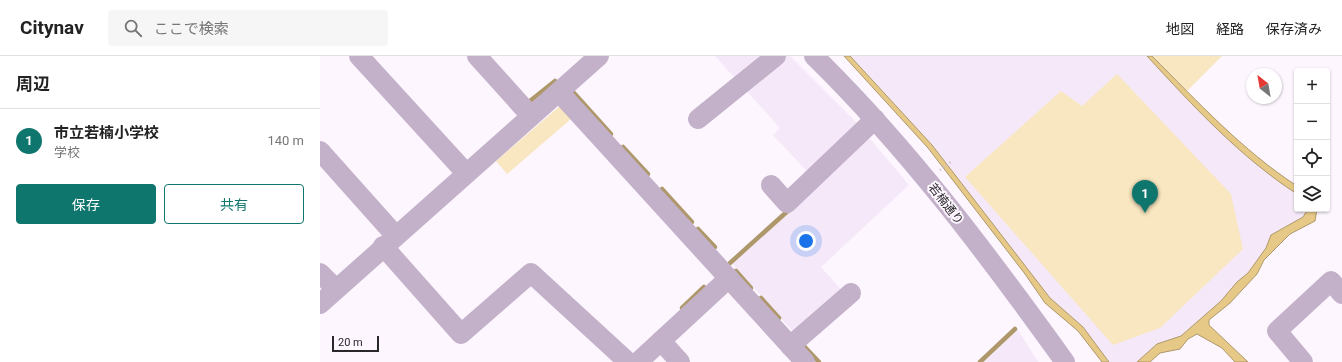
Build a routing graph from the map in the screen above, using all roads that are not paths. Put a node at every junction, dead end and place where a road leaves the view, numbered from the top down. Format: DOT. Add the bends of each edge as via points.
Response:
graph roads {
  1 [pos="359,56"];
  2 [pos="477,56"];
  3 [pos="599,56"];
  4 [pos="776,56"];
  5 [pos="814,56"];
  6 [pos="559,92"];
  7 [pos="531,116"];
  8 [pos="698,119"];
  9 [pos="875,119"];
  10 [pos="320,151"];
  11 [pos="466,173"];
  12 [pos="771,185"];
  13 [pos="389,241"];
  14 [pos="320,273"];
  15 [pos="729,278"];
  16 [pos="336,289"];
  17 [pos="851,293"];
  18 [pos="1342,294"];
  19 [pos="320,304"];
  20 [pos="661,341"];
  21 [pos="790,346"];
  22 [pos="628,362"];
  23 [pos="638,362"];
  24 [pos="680,362"];
  25 [pos="805,362"];
  26 [pos="1065,362"];
  27 [pos="1303,362"];
  1 -- 11 [label="street"];
  2 -- 7 [label="street"];
  3 -- 6 [label="street"];
  4 -- 8 [label="street"];
  5 -- 9 [label="street, 若楠通り"];
  6 -- 7 [label="street"];
  6 -- 15 [label="street"];
  7 -- 11 [label="street"];
  9 -- 12 [label="street" via="787,203"];
  9 -- 26 [label="street, 若楠通り" via="954,212"];
  10 -- 13 [label="street"];
  11 -- 13 [label="street"];
  13 -- 16 [label="street"];
  13 -- 22 [label="street" via="461,334 531,273"];
  14 -- 16 [label="street"];
  15 -- 20 [label="street"];
  15 -- 21 [label="street"];
  16 -- 19 [label="street"];
  17 -- 21 [label="street"];
  18 -- 27 [label="street" via="1331,281 1277,332"];
  20 -- 23 [label="street"];
  20 -- 24 [label="street"];
  21 -- 25 [label="street"];
}
